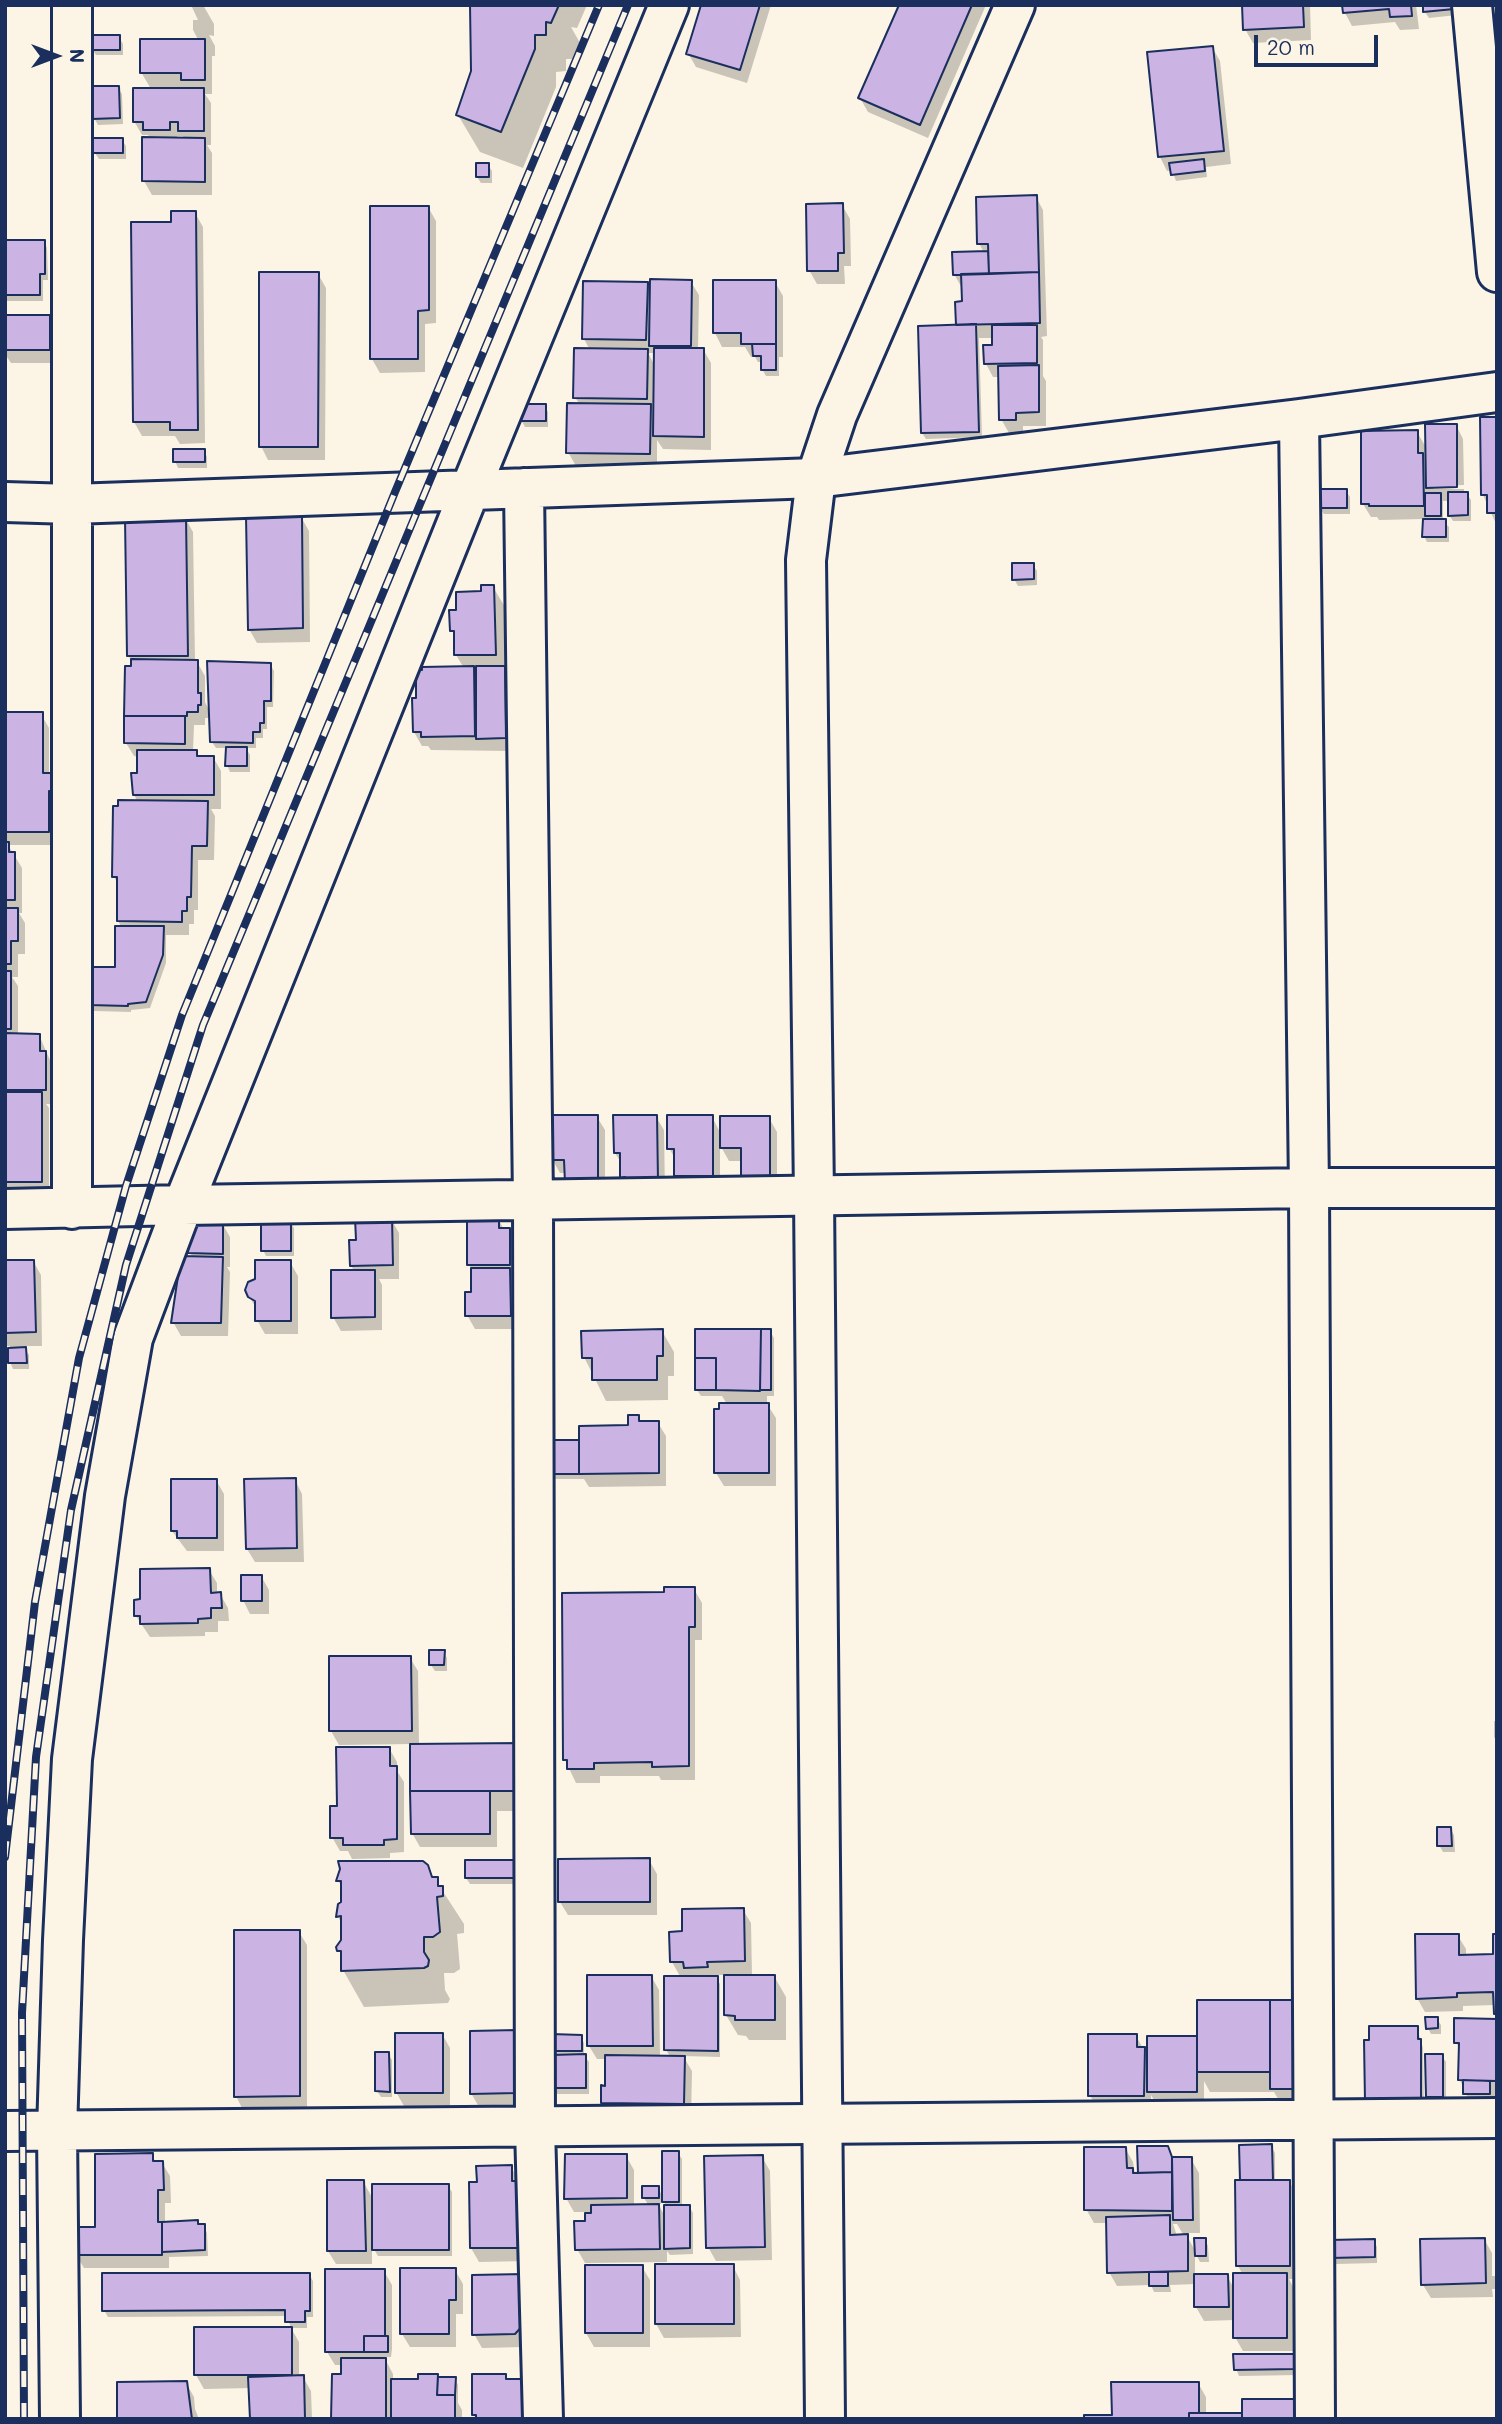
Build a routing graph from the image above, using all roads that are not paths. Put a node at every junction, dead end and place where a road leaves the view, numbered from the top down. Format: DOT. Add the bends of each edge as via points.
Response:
graph roads {
  1 [pos="72,5"];
  2 [pos="669,5"];
  3 [pos="1015,5"];
  4 [pos="1472,5"];
  5 [pos="1497,272"];
  6 [pos="1497,392"];
  7 [pos="1299,418"];
  8 [pos="816,478"];
  9 [pos="524,488"];
  10 [pos="470,490"];
  11 [pos="5,502"];
  12 [pos="72,504"];
  13 [pos="1309,1188"];
  14 [pos="1497,1188"];
  15 [pos="814,1196"];
  16 [pos="533,1200"];
  17 [pos="183,1205"];
  18 [pos="5,1209"];
  19 [pos="72,1209"];
  20 [pos="1497,2118"];
  21 [pos="1314,2119"];
  22 [pos="822,2126"];
  23 [pos="535,2128"];
  24 [pos="5,2131"];
  25 [pos="57,2131"];
  26 [pos="60,2419"];
  27 [pos="543,2419"];
  28 [pos="825,2419"];
  29 [pos="1315,2419"];
  1 -- 12 [label="street"];
  2 -- 10 [label="street"];
  3 -- 8 [label="street" via="837,415"];
  4 -- 5 [label="street"];
  6 -- 7 [label="street"];
  7 -- 8 [label="street"];
  7 -- 13 [label="street"];
  8 -- 9 [label="street"];
  8 -- 15 [label="street" via="806,560"];
  9 -- 10 [label="street"];
  9 -- 16 [label="street"];
  10 -- 12 [label="street"];
  10 -- 17 [label="street"];
  11 -- 12 [label="street"];
  12 -- 19 [label="street"];
  13 -- 14 [label="street"];
  13 -- 15 [label="street"];
  13 -- 21 [label="street"];
  15 -- 16 [label="street"];
  15 -- 22 [label="street"];
  16 -- 17 [label="street"];
  16 -- 23 [label="street"];
  17 -- 19 [label="street"];
  17 -- 25 [label="street" via="133,1338 105,1496 72,1759"];
  18 -- 19 [label="street"];
  20 -- 21 [label="street"];
  21 -- 22 [label="street"];
  21 -- 29 [label="street"];
  22 -- 23 [label="street"];
  22 -- 28 [label="street"];
  23 -- 25 [label="street"];
  23 -- 27 [label="street"];
  24 -- 25 [label="street"];
  25 -- 26 [label="street"];
}
